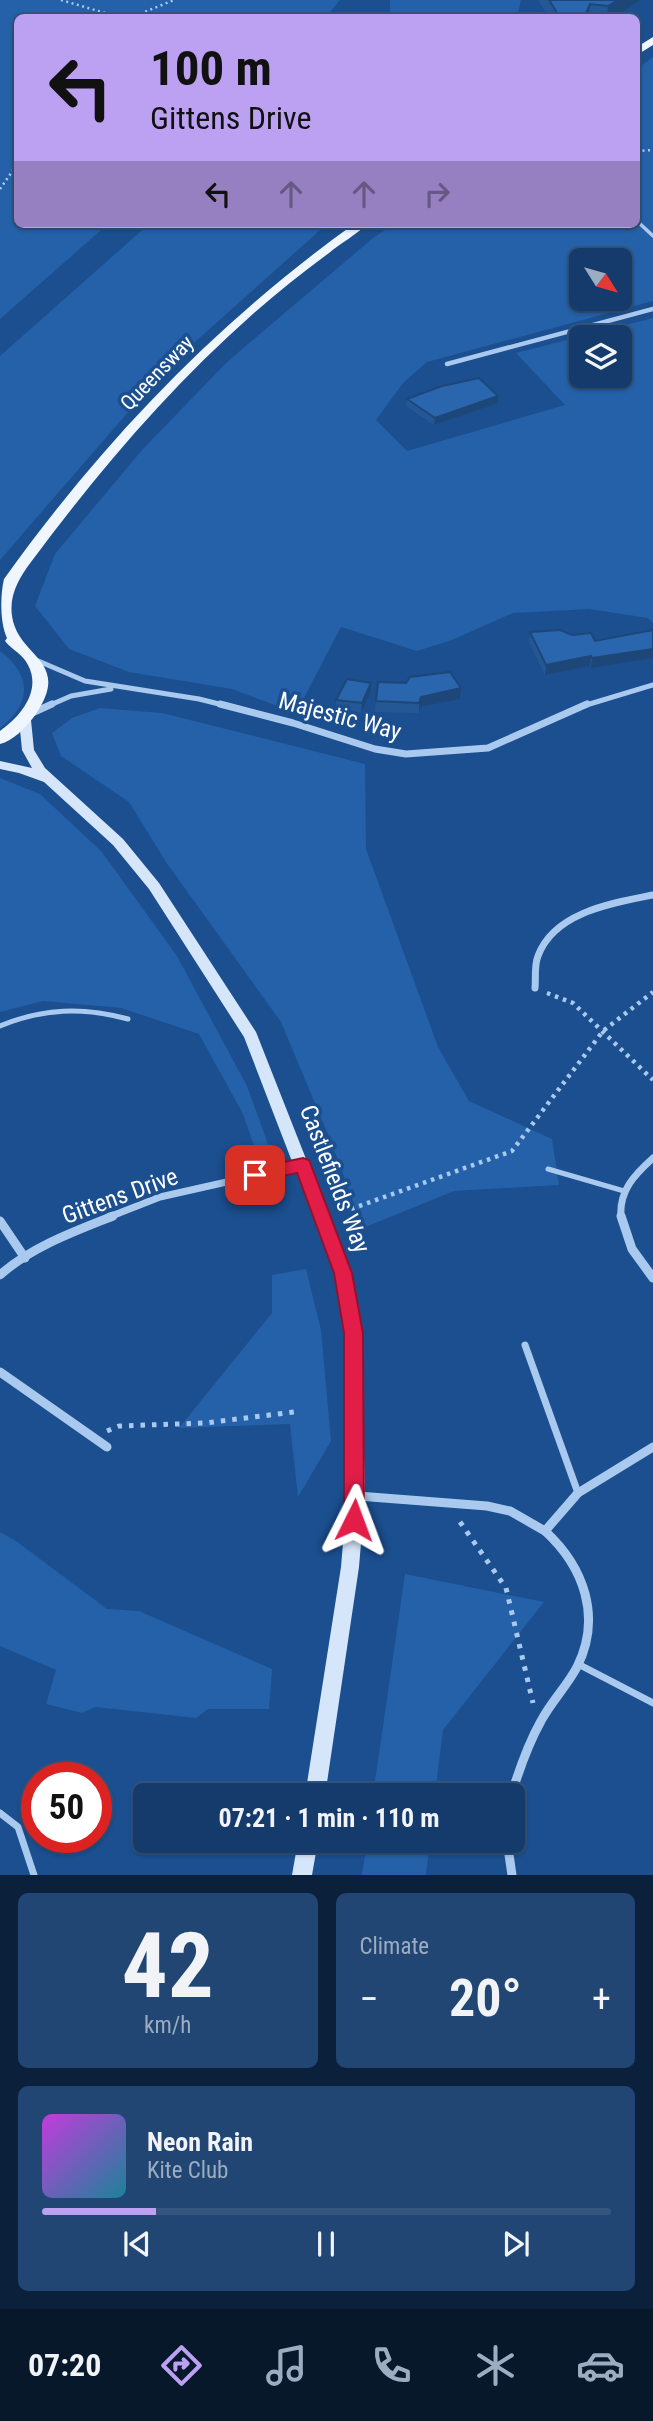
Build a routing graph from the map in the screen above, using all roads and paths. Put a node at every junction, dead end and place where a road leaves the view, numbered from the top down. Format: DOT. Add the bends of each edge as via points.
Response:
graph roads {
  1 [pos="61,0"];
  2 [pos="174,0"];
  3 [pos="108,14"];
  4 [pos="140,14"];
  5 [pos="14,169"];
  6 [pos="0,189"];
  7 [pos="640,224"];
  8 [pos="356,228"];
  9 [pos="653,236"];
  10 [pos="653,309"];
  11 [pos="446,364"];
  12 [pos="6,583"];
  13 [pos="0,635"];
  14 [pos="27,652"];
  15 [pos="653,685"];
  16 [pos="132,689"];
  17 [pos="27,717"];
  18 [pos="0,739"];
  19 [pos="0,765"];
  20 [pos="49,780"];
  21 [pos="653,895"];
  22 [pos="535,988"];
  23 [pos="653,992"];
  24 [pos="128,1019"];
  25 [pos="0,1026"];
  26 [pos="603,1031"];
  27 [pos="653,1080"];
  28 [pos="653,1158"];
  29 [pos="303,1165"];
  30 [pos="548,1170"];
  31 [pos="624,1191"];
  32 [pos="351,1209"];
  33 [pos="0,1221"];
  34 [pos="25,1258"];
  35 [pos="0,1275"];
  36 [pos="653,1278"];
  37 [pos="525,1345"];
  38 [pos="0,1372"];
  39 [pos="294,1412"];
  40 [pos="92,1437"];
  41 [pos="107,1447"];
  42 [pos="653,1447"];
  43 [pos="578,1493"];
  44 [pos="356,1496"];
  45 [pos="460,1522"];
  46 [pos="545,1531"];
  47 [pos="578,1664"];
  48 [pos="653,1703"];
  49 [pos="542,1718"];
  50 [pos="317,1783"];
  51 [pos="515,1783"];
  52 [pos="0,1813"];
  53 [pos="306,1853"];
  54 [pos="509,1853"];
  55 [pos="34,1875"];
  56 [pos="303,1875"];
  57 [pos="512,1875"];
  1 -- 3 [label="path"];
  2 -- 4 [label="path"];
  5 -- 6 [label="path"];
  7 -- 9 [label="lane"];
  8 -- 12 [label="main road, Queensway" via="281,285 175,382 89,475"];
  10 -- 11 [label="lane"];
  12 -- 14 [label="main road, Queensway" via="2,617 11,636"];
  13 -- 14 [label="main road"];
  14 -- 16 [label="street, Majestic Way" via="72,677"];
  14 -- 17 [label="main road" via="40,675 40,694"];
  15 -- 16 [label="street, Majestic Way" via="592,702 488,748 405,754 198,699"];
  16 -- 17 [label="street, Majestic Way" via="85,692"];
  17 -- 18 [label="main road"];
  17 -- 20 [label="main road, Castlefields Way" via="28,750"];
  19 -- 20 [label="main road, Castlefields Way"];
  20 -- 29 [label="main road, Castlefields Way" via="118,842 199,954 251,1036"];
  21 -- 22 [label="street" via="578,916 548,937 537,956"];
  22 -- 26 [label="path" via="573,1003"];
  23 -- 26 [label="path"];
  24 -- 25 [label="lane" via="102,1011 52,1009"];
  26 -- 27 [label="path"];
  26 -- 32 [label="path" via="512,1151"];
  28 -- 31 [label="street"];
  29 -- 34 [label="street, Gittens Drive" via="160,1197 72,1232"];
  29 -- 44 [label="main road, Castlefields Way" via="343,1273 354,1333"];
  30 -- 31 [label="lane"];
  31 -- 36 [label="street" via="621,1199 629,1248"];
  33 -- 34 [label="street"];
  34 -- 35 [label="street, Gittens Drive"];
  37 -- 43 [label="lane"];
  38 -- 40 [label="street"];
  39 -- 40 [label="path" via="205,1423 119,1426"];
  40 -- 41 [label="street"];
  42 -- 43 [label="street"];
  43 -- 46 [label="street"];
  44 -- 46 [label="street" via="488,1506 510,1511"];
  44 -- 50 [label="main road, Castlefields Way" via="350,1567"];
  45 -- 49 [label="path" via="506,1588 534,1710"];
  46 -- 47 [label="street" via="566,1551 585,1585 590,1633"];
  47 -- 48 [label="lane"];
  47 -- 49 [label="street"];
  49 -- 51 [label="street"];
  52 -- 55 [label="lane" via="18,1827"];
  53 -- 56 [label="main road"];
  54 -- 57 [label="street"];
}
